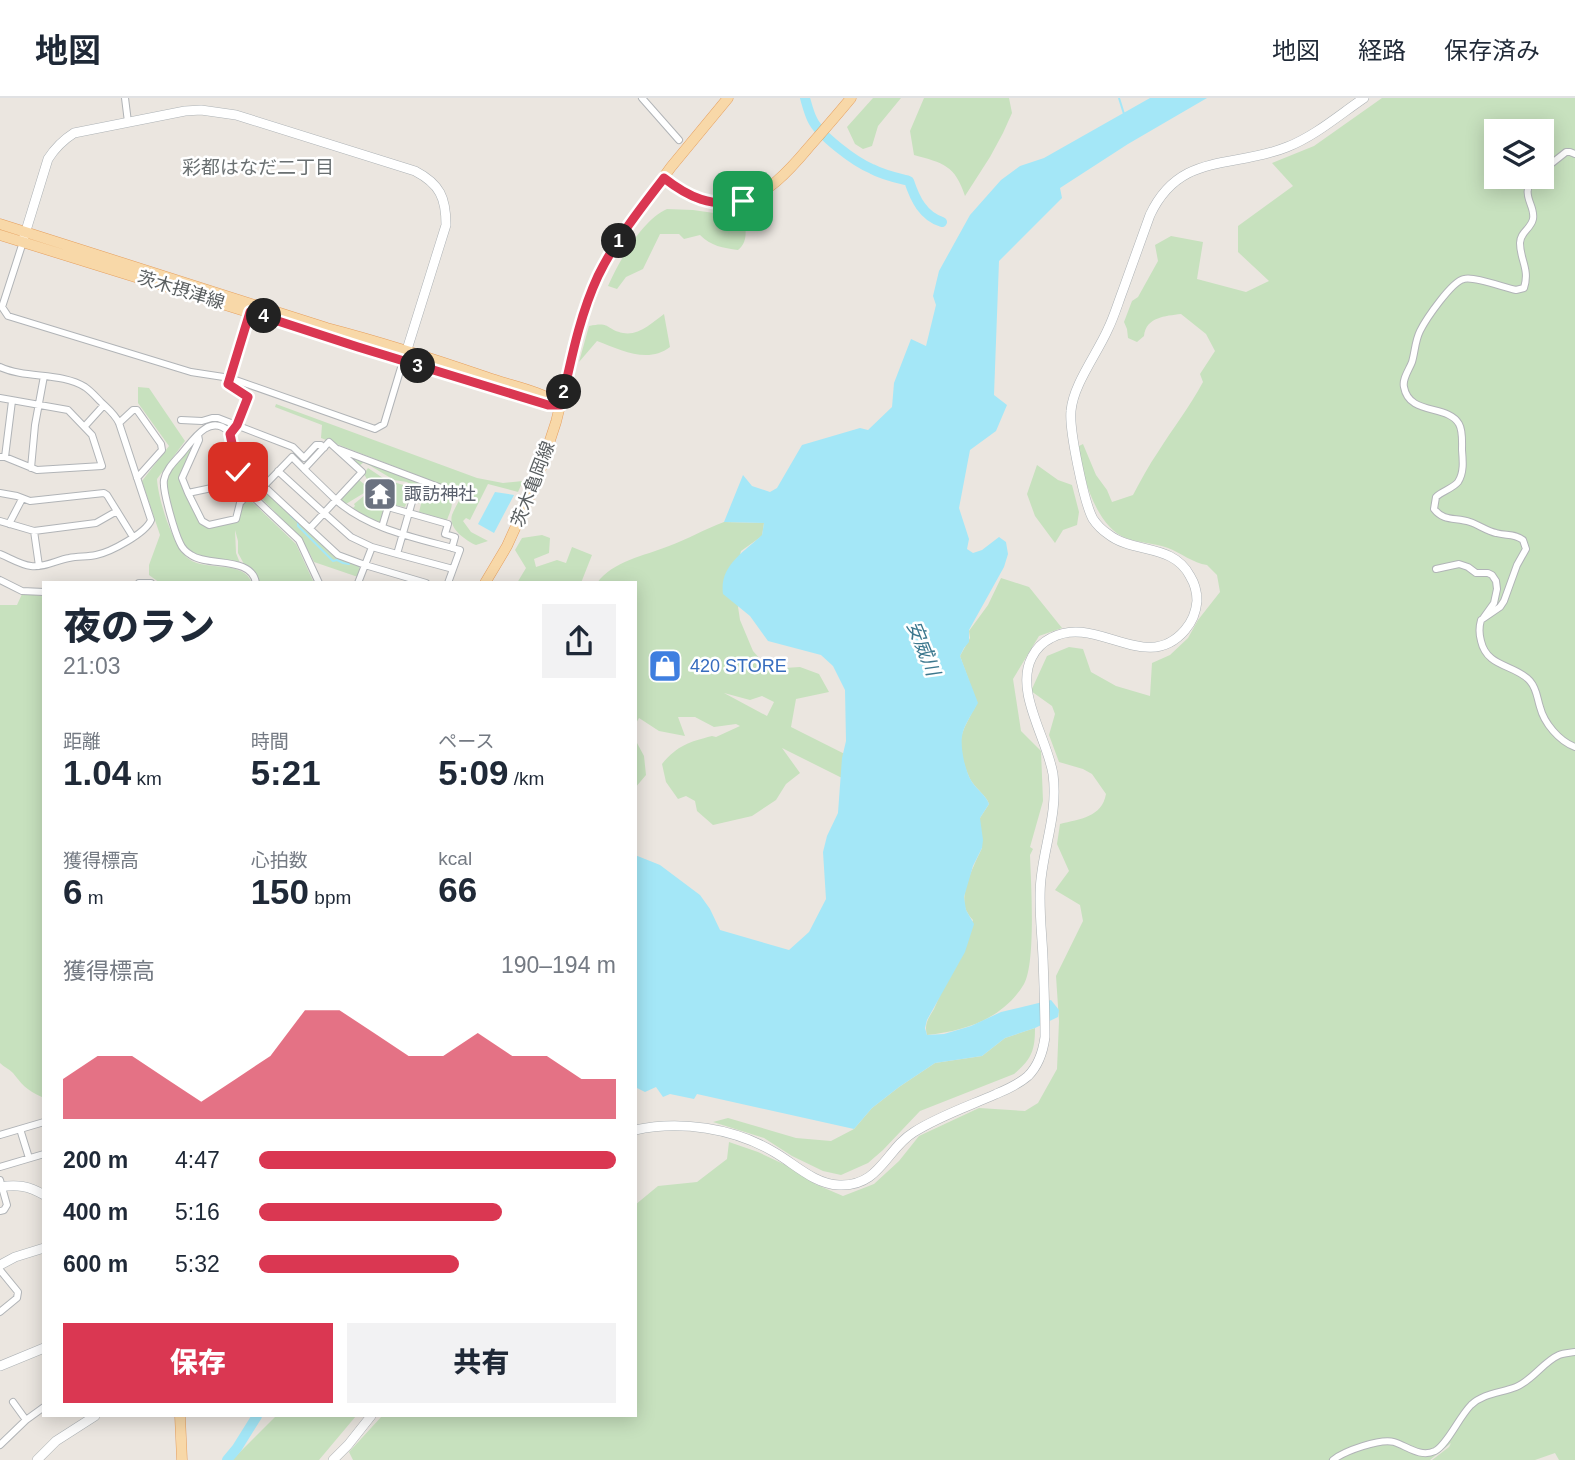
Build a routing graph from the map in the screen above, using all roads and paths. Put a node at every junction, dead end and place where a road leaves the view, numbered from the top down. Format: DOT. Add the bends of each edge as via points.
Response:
graph roads {
  1 [pos="125,98"];
  2 [pos="642,98"];
  3 [pos="728,98"];
  4 [pos="1364,98"];
  5 [pos="845,100"];
  6 [pos="128,122"];
  7 [pos="679,140"];
  8 [pos="1575,154"];
  9 [pos="1554,162"];
  10 [pos="664,178"];
  11 [pos="1529,189"];
  12 [pos="0,224"];
  13 [pos="0,235"];
  14 [pos="24,237"];
  15 [pos="250,312"];
  16 [pos="405,356"];
  17 [pos="0,367"];
  18 [pos="44,376"];
  19 [pos="230,378"];
  20 [pos="0,398"];
  21 [pos="12,401"];
  22 [pos="38,404"];
  23 [pos="104,405"];
  24 [pos="561,405"];
  25 [pos="181,420"];
  26 [pos="119,423"];
  27 [pos="237,425"];
  28 [pos="85,426"];
  29 [pos="230,434"];
  30 [pos="198,435"];
  31 [pos="324,448"];
  32 [pos="336,448"];
  33 [pos="234,451"];
  34 [pos="3,457"];
  35 [pos="31,468"];
  36 [pos="304,469"];
  37 [pos="278,471"];
  38 [pos="137,478"];
  39 [pos="240,482"];
  40 [pos="264,486"];
  41 [pos="0,493"];
  42 [pos="188,493"];
  43 [pos="249,493"];
  44 [pos="458,493"];
  45 [pos="22,499"];
  46 [pos="336,500"];
  47 [pos="412,502"];
  48 [pos="117,511"];
  49 [pos="324,513"];
  50 [pos="409,513"];
  51 [pos="0,521"];
  52 [pos="9,524"];
  53 [pos="382,527"];
  54 [pos="310,528"];
  55 [pos="34,531"];
  56 [pos="403,534"];
  57 [pos="133,537"];
  58 [pos="372,547"];
  59 [pos="452,548"];
  60 [pos="0,554"];
  61 [pos="397,554"];
  62 [pos="365,565"];
  63 [pos="39,566"];
  64 [pos="453,569"];
  65 [pos="1436,569"];
  66 [pos="0,580"];
  67 [pos="255,581"];
  68 [pos="318,581"];
  69 [pos="359,581"];
  70 [pos="419,581"];
  71 [pos="449,581"];
  72 [pos="486,581"];
  73 [pos="42,592"];
  74 [pos="1484,617"];
  75 [pos="1575,747"];
  76 [pos="42,1123"];
  77 [pos="20,1129"];
  78 [pos="637,1130"];
  79 [pos="0,1135"];
  80 [pos="42,1155"];
  81 [pos="29,1158"];
  82 [pos="0,1167"];
  83 [pos="1,1185"];
  84 [pos="42,1194"];
  85 [pos="0,1211"];
  86 [pos="42,1248"];
  87 [pos="0,1268"];
  88 [pos="0,1312"];
  89 [pos="42,1349"];
  90 [pos="1575,1352"];
  91 [pos="0,1366"];
  92 [pos="13,1402"];
  93 [pos="42,1408"];
  94 [pos="92,1417"];
  95 [pos="180,1417"];
  96 [pos="369,1417"];
  97 [pos="26,1420"];
  98 [pos="0,1445"];
  99 [pos="37,1460"];
  100 [pos="182,1460"];
  101 [pos="333,1460"];
  102 [pos="1333,1460"];
  1 -- 6 [label="street"];
  2 -- 7 [label="street"];
  3 -- 10 [label="main road"];
  4 -- 78 [label="street" via="1286,148 1196,169 1167,187 1150,215 1109,328 1073,395 1071,424 1094,521 1117,540 1161,552 1181,564 1197,601 1190,624 1174,640 1152,648 1076,631 1045,641 1031,659 1028,694 1053,775 1055,807 1041,879 1045,1037 1039,1062 1012,1087 915,1131 878,1171 842,1186 811,1176 773,1151 711,1129"];
  5 -- 10 [label="main road" via="793,166 756,196 730,203 702,201"];
  6 -- 14 [label="street" via="74,133 55,149"];
  6 -- 16 [label="street" via="184,111 236,115 425,176 441,194 446,225"];
  8 -- 9 [label="street" via="1566,152"];
  10 -- 24 [label="main road, 茨木亀岡線" via="599,275 577,335"];
  11 -- 74 [label="street" via="1533,220 1520,240 1527,271 1524,288 1467,278 1455,283 1420,330 1404,383 1406,394 1415,403 1454,418 1460,427 1461,472 1456,484 1436,497 1434,509 1447,519 1467,520 1497,534 1514,535 1525,545 1504,601"];
  12 -- 14 [label="main road, 茨木摂津線"];
  13 -- 14 [label="main road, 茨木摂津線"];
  14 -- 15 [label="main road, 茨木摂津線"];
  14 -- 16 [label="main road, 茨木摂津線"];
  14 -- 19 [label="street" via="2,307 8,316 191,372"];
  15 -- 16 [label="main road, 茨木摂津線"];
  15 -- 19 [label="street"];
  16 -- 19 [label="street" via="384,424 375,429"];
  16 -- 24 [label="main road, 茨木摂津線" via="548,397"];
  17 -- 18 [label="street"];
  18 -- 22 [label="street"];
  18 -- 23 [label="street" via="88,388"];
  19 -- 27 [label="street" via="228,384 248,397"];
  20 -- 21 [label="street"];
  21 -- 22 [label="street"];
  21 -- 34 [label="street"];
  22 -- 28 [label="street" via="66,409"];
  22 -- 35 [label="street"];
  23 -- 26 [label="street"];
  23 -- 28 [label="street"];
  24 -- 72 [label="main road, 茨木亀岡線" via="527,505"];
  25 -- 27 [label="street" via="218,418"];
  26 -- 38 [label="street"];
  26 -- 38 [label="street" via="137,410 161,444 162,450"];
  27 -- 29 [label="street"];
  27 -- 31 [label="street" via="293,447 304,458 316,445"];
  28 -- 35 [label="street" via="102,466"];
  29 -- 30 [label="street" via="216,424"];
  29 -- 33 [label="street"];
  30 -- 42 [label="street" via="181,478"];
  30 -- 67 [label="street" via="164,480 179,542 198,559 243,567"];
  31 -- 32 [label="street" via="329,442"];
  31 -- 36 [label="street"];
  32 -- 44 [label="street"];
  32 -- 46 [label="street" via="362,472"];
  33 -- 39 [label="street"];
  33 -- 40 [label="street" via="247,454 253,475"];
  34 -- 35 [label="street"];
  36 -- 37 [label="street" via="292,457"];
  36 -- 46 [label="street"];
  37 -- 40 [label="street"];
  37 -- 49 [label="street"];
  38 -- 57 [label="street" via="151,520"];
  39 -- 42 [label="street"];
  39 -- 43 [label="street"];
  40 -- 54 [label="street"];
  41 -- 45 [label="street"];
  42 -- 43 [label="street" via="202,521 209,525 236,519 240,503"];
  43 -- 68 [label="street" via="299,540"];
  45 -- 48 [label="street" via="104,493"];
  45 -- 52 [label="street"];
  46 -- 49 [label="street"];
  46 -- 53 [label="street"];
  47 -- 50 [label="street"];
  48 -- 55 [label="street" via="96,523"];
  48 -- 57 [label="street"];
  49 -- 54 [label="street"];
  49 -- 58 [label="street" via="351,537"];
  50 -- 53 [label="street" via="388,507"];
  50 -- 56 [label="street"];
  50 -- 59 [label="street" via="448,524 445,534 455,537"];
  51 -- 52 [label="street"];
  52 -- 55 [label="street"];
  53 -- 56 [label="street"];
  54 -- 62 [label="street" via="338,555"];
  55 -- 63 [label="street"];
  56 -- 59 [label="street"];
  56 -- 61 [label="street"];
  57 -- 63 [label="street" via="98,555"];
  58 -- 61 [label="street"];
  58 -- 62 [label="street"];
  59 -- 64 [label="street" via="460,550"];
  60 -- 63 [label="street"];
  61 -- 64 [label="street"];
  62 -- 69 [label="street"];
  62 -- 70 [label="street"];
  64 -- 71 [label="street"];
  65 -- 74 [label="street" via="1459,564 1492,575 1497,589"];
  66 -- 73 [label="street" via="22,591"];
  74 -- 75 [label="street" via="1479,630 1484,651 1499,665 1530,681 1545,720"];
  76 -- 77 [label="street"];
  77 -- 79 [label="street"];
  77 -- 81 [label="street"];
  80 -- 81 [label="street"];
  81 -- 82 [label="street"];
  83 -- 84 [label="street" via="23,1185"];
  83 -- 85 [label="street" via="7,1205"];
  86 -- 87 [label="street" via="26,1252"];
  87 -- 88 [label="street" via="18,1292"];
  89 -- 91 [label="street"];
  90 -- 102 [label="street" via="1560,1354 1518,1386 1476,1401 1432,1453 1382,1441"];
  92 -- 97 [label="street"];
  93 -- 97 [label="street"];
  94 -- 99 [label="street"];
  95 -- 100 [label="main road"];
  96 -- 101 [label="street"];
  97 -- 98 [label="street"];
}
